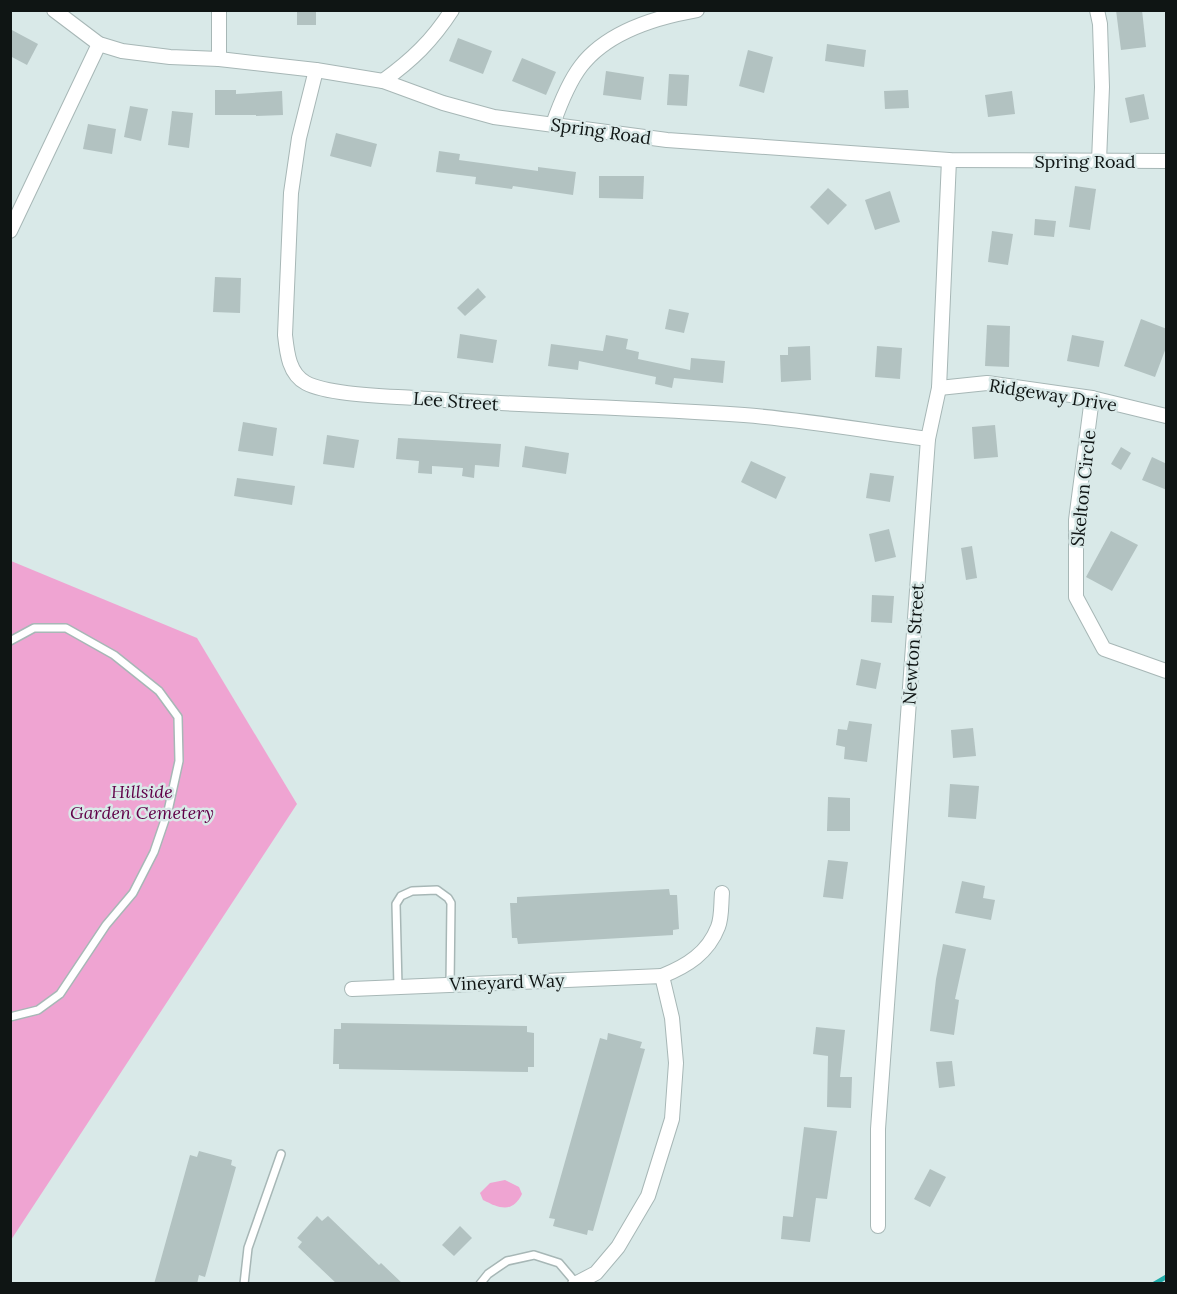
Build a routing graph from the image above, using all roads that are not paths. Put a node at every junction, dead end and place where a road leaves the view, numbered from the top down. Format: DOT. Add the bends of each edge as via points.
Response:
graph roads {
  1 [pos="54,10"];
  2 [pos="219,10"];
  3 [pos="452,10"];
  4 [pos="697,10"];
  5 [pos="1097,10"];
  6 [pos="99,44"];
  7 [pos="219,59"];
  8 [pos="316,70"];
  9 [pos="383,81"];
  10 [pos="553,124"];
  11 [pos="949,160"];
  12 [pos="1099,161"];
  13 [pos="1167,161"];
  14 [pos="10,231"];
  15 [pos="939,388"];
  16 [pos="1092,398"];
  17 [pos="1167,416"];
  18 [pos="928,439"];
  19 [pos="10,641"];
  20 [pos="1167,670"];
  21 [pos="722,893"];
  22 [pos="662,976"];
  23 [pos="450,985"];
  24 [pos="398,987"];
  25 [pos="352,989"];
  26 [pos="10,1017"];
  27 [pos="281,1154"];
  28 [pos="878,1226"];
  29 [pos="575,1283"];
  30 [pos="244,1284"];
  31 [pos="480,1284"];
  1 -- 6 [label="street, Spring Road"];
  2 -- 7 [label="street"];
  3 -- 9 [label="street" via="435,36"];
  4 -- 10 [label="street" via="641,26 597,50 572,78"];
  5 -- 12 [label="street" via="1102,87"];
  6 -- 7 [label="street, Spring Road" via="170,57"];
  6 -- 14 [label="street"];
  7 -- 8 [label="street, Spring Road"];
  8 -- 9 [label="street, Spring Road"];
  8 -- 18 [label="street, Lee Street" via="298,138 291,193 285,335 294,372 306,383 356,393 492,404 745,416"];
  9 -- 10 [label="street, Spring Road" via="494,117"];
  10 -- 11 [label="street, Spring Road" via="667,140"];
  11 -- 12 [label="street, Spring Road"];
  11 -- 15 [label="street, Newton Street"];
  12 -- 13 [label="street, Spring Road"];
  15 -- 16 [label="street, Ridgeway Drive" via="987,383"];
  15 -- 18 [label="street, Newton Street"];
  16 -- 17 [label="street, Ridgeway Drive"];
  16 -- 20 [label="street, Skelton Circle" via="1076,520 1076,597 1104,649"];
  18 -- 28 [label="street, Newton Street" via="878,1130"];
  19 -- 26 [label="lane" via="34,628 66,628 114,655 159,691 178,717 178,761 168,812 134,893 106,925 60,994 38,1010"];
  21 -- 22 [label="street, Vineyard Way" via="719,926 704,952 684,968"];
  22 -- 23 [label="street, Vineyard Way"];
  22 -- 29 [label="street" via="672,1018 676,1063 672,1119 648,1196 618,1247 596,1273"];
  23 -- 24 [label="street, Vineyard Way"];
  23 -- 24 [label="lane" via="451,903 437,890 412,891 401,896 396,904"];
  24 -- 25 [label="street, Vineyard Way"];
  27 -- 30 [label="lane" via="248,1248"];
  29 -- 31 [label="lane" via="559,1263 534,1255 507,1261"];
}
